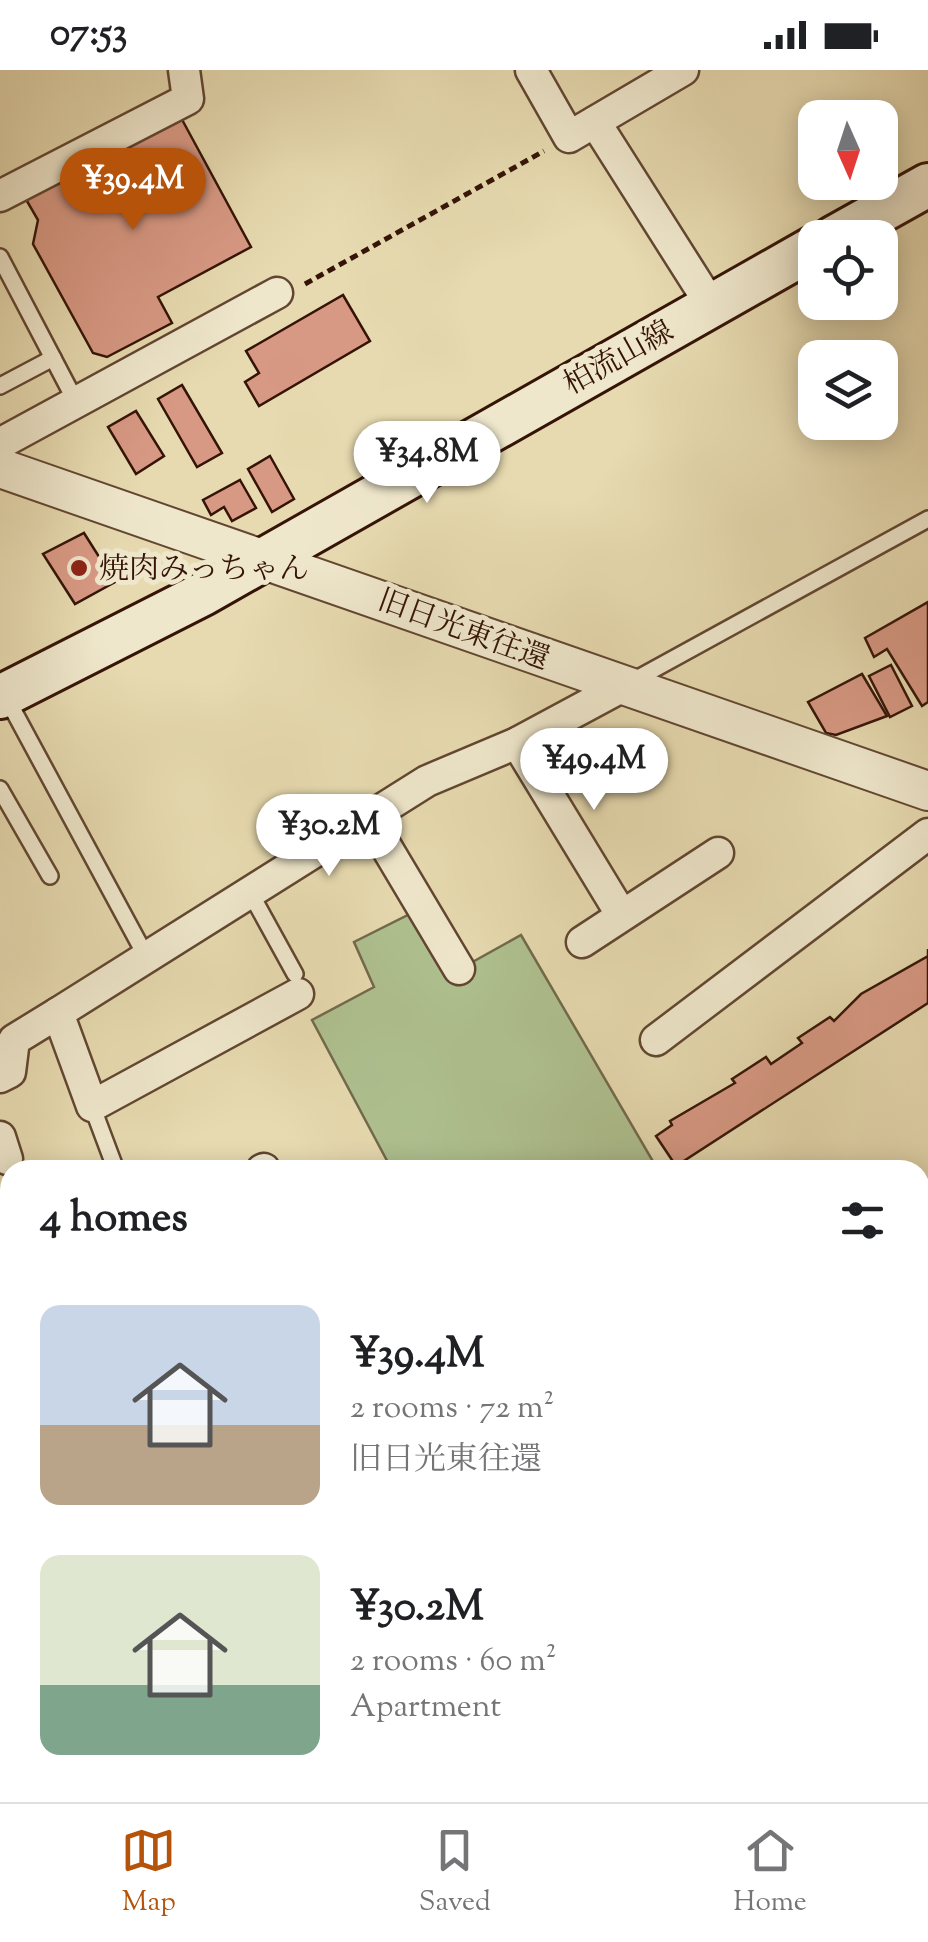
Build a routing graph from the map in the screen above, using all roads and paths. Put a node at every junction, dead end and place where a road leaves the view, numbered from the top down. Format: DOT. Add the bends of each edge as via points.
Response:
graph roads {
  1 [pos="184,70"];
  2 [pos="531,70"];
  3 [pos="677,71"];
  4 [pos="582,130"];
  5 [pos="928,185"];
  6 [pos="0,196"];
  7 [pos="865,220"];
  8 [pos="0,257"];
  9 [pos="798,257"];
  10 [pos="277,293"];
  11 [pos="711,305"];
  12 [pos="53,358"];
  13 [pos="0,386"];
  14 [pos="76,402"];
  15 [pos="0,449"];
  16 [pos="0,468"];
  17 [pos="928,519"];
  18 [pos="261,559"];
  19 [pos="623,686"];
  20 [pos="2,695"];
  21 [pos="517,743"];
  22 [pos="0,789"];
  23 [pos="928,791"];
  24 [pos="369,818"];
  25 [pos="928,834"];
  26 [pos="718,853"];
  27 [pos="50,876"];
  28 [pos="251,894"];
  29 [pos="620,914"];
  30 [pos="582,942"];
  31 [pos="148,960"];
  32 [pos="459,970"];
  33 [pos="296,984"];
  34 [pos="58,1013"];
  35 [pos="656,1040"];
  36 [pos="0,1077"];
  37 [pos="92,1106"];
  38 [pos="112,1160"];
  1 -- 6 [label="street" via="188,100"];
  2 -- 4 [label="street"];
  3 -- 4 [label="street"];
  4 -- 10 [label="path"];
  4 -- 11 [label="street"];
  5 -- 7 [label="main road"];
  8 -- 12 [label="lane"];
  9 -- 11 [label="main road, 柏流山線"];
  10 -- 14 [label="street"];
  11 -- 18 [label="main road, 柏流山線"];
  12 -- 13 [label="lane"];
  12 -- 14 [label="lane"];
  14 -- 15 [label="street"];
  16 -- 18 [label="street, 旧日光東往還"];
  17 -- 19 [label="lane"];
  18 -- 19 [label="street, 旧日光東往還"];
  18 -- 20 [label="main road, 柏流山線"];
  19 -- 21 [label="street"];
  19 -- 23 [label="street, 旧日光東往還"];
  20 -- 31 [label="lane"];
  21 -- 24 [label="street" via="427,782"];
  21 -- 29 [label="street"];
  22 -- 27 [label="lane"];
  24 -- 28 [label="street"];
  24 -- 32 [label="street"];
  25 -- 35 [label="street"];
  26 -- 29 [label="street"];
  28 -- 31 [label="street"];
  28 -- 33 [label="lane"];
  29 -- 30 [label="street"];
  31 -- 34 [label="street"];
  33 -- 37 [label="street"];
  34 -- 36 [label="street" via="14,1040 10,1072"];
  34 -- 37 [label="street"];
  37 -- 38 [label="lane"];
}
